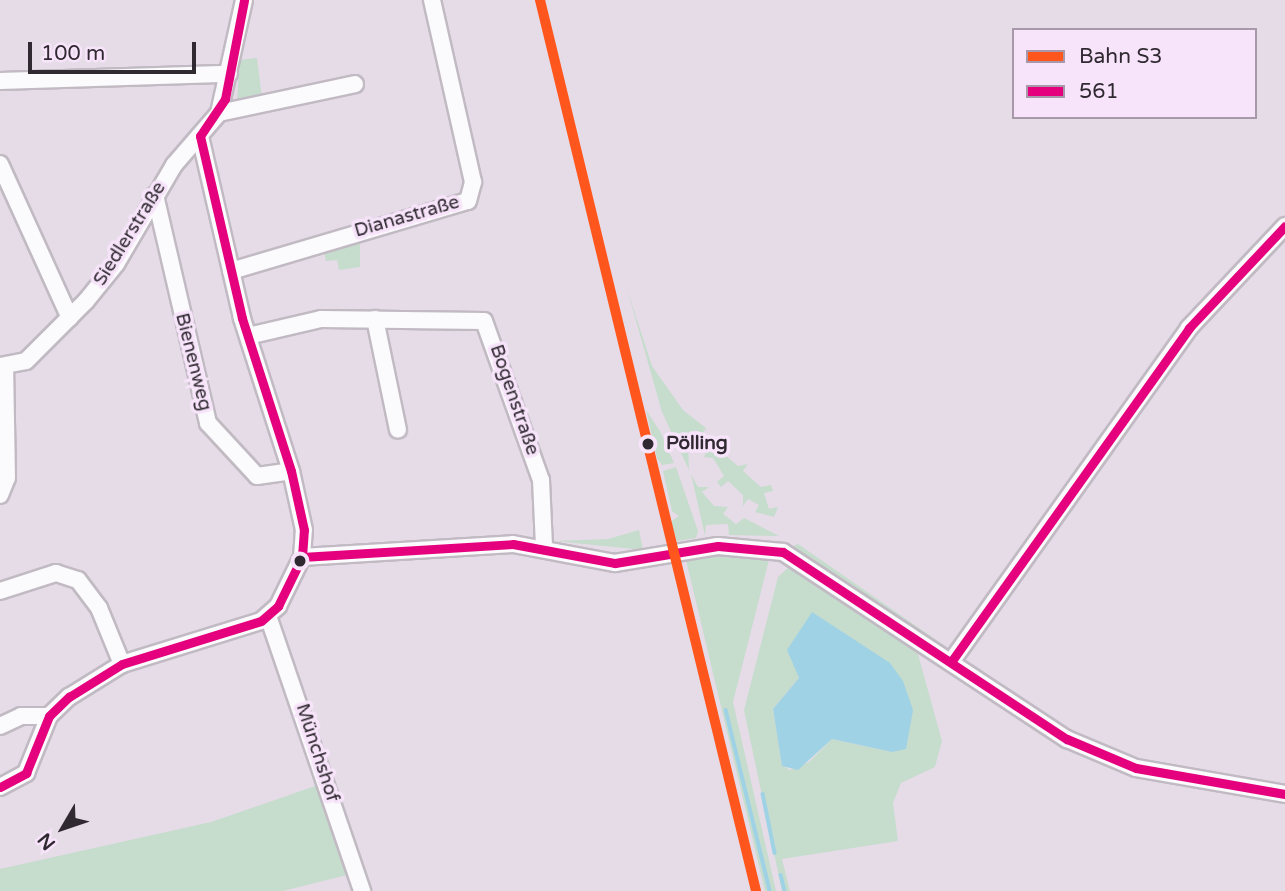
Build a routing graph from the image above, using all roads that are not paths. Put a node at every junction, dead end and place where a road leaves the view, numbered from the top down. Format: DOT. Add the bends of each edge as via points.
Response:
graph roads {
  1 [pos="244,0"];
  2 [pos="432,0"];
  3 [pos="229,74"];
  4 [pos="0,81"];
  5 [pos="355,84"];
  6 [pos="219,113"];
  7 [pos="200,136"];
  8 [pos="0,164"];
  9 [pos="155,195"];
  10 [pos="1285,226"];
  11 [pos="230,271"];
  12 [pos="70,318"];
  13 [pos="375,319"];
  14 [pos="248,336"];
  15 [pos="2,367"];
  16 [pos="398,430"];
  17 [pos="291,471"];
  18 [pos="0,495"];
  19 [pos="544,547"];
  20 [pos="302,557"];
  21 [pos="0,591"];
  22 [pos="268,616"];
  23 [pos="951,662"];
  24 [pos="122,664"];
  25 [pos="48,716"];
  26 [pos="0,726"];
  27 [pos="0,787"];
  28 [pos="1285,794"];
  29 [pos="362,891"];
  1 -- 3 [label="street, Siedlerstraße"];
  2 -- 11 [label="street, Dianastraße" via="473,182 468,201"];
  3 -- 4 [label="street"];
  3 -- 6 [label="street, Siedlerstraße"];
  5 -- 6 [label="street"];
  6 -- 7 [label="street, Siedlerstraße"];
  7 -- 9 [label="street, Siedlerstraße"];
  7 -- 11 [label="street"];
  8 -- 12 [label="street"];
  9 -- 12 [label="street, Siedlerstraße" via="116,264"];
  9 -- 17 [label="street, Bienenweg" via="208,424 257,476"];
  10 -- 23 [label="street" via="1189,328"];
  11 -- 14 [label="street"];
  12 -- 15 [label="street, Siedlerstraße" via="26,360"];
  13 -- 14 [label="street, Bogenstraße" via="321,319"];
  13 -- 16 [label="street"];
  13 -- 19 [label="street, Bogenstraße" via="484,321 541,480"];
  14 -- 17 [label="street"];
  15 -- 18 [label="street" via="7,478"];
  17 -- 20 [label="street" via="304,530"];
  19 -- 20 [label="street" via="427,545"];
  19 -- 23 [label="street" via="615,563 726,546 796,557"];
  20 -- 22 [label="street"];
  21 -- 24 [label="street" via="56,573 78,580 99,608"];
  22 -- 24 [label="street"];
  22 -- 29 [label="street, Münchshof"];
  23 -- 28 [label="street" via="1067,740 1136,768 1198,783"];
  24 -- 25 [label="street"];
  25 -- 26 [label="street" via="21,716"];
  25 -- 27 [label="street" via="29,769"];
}
